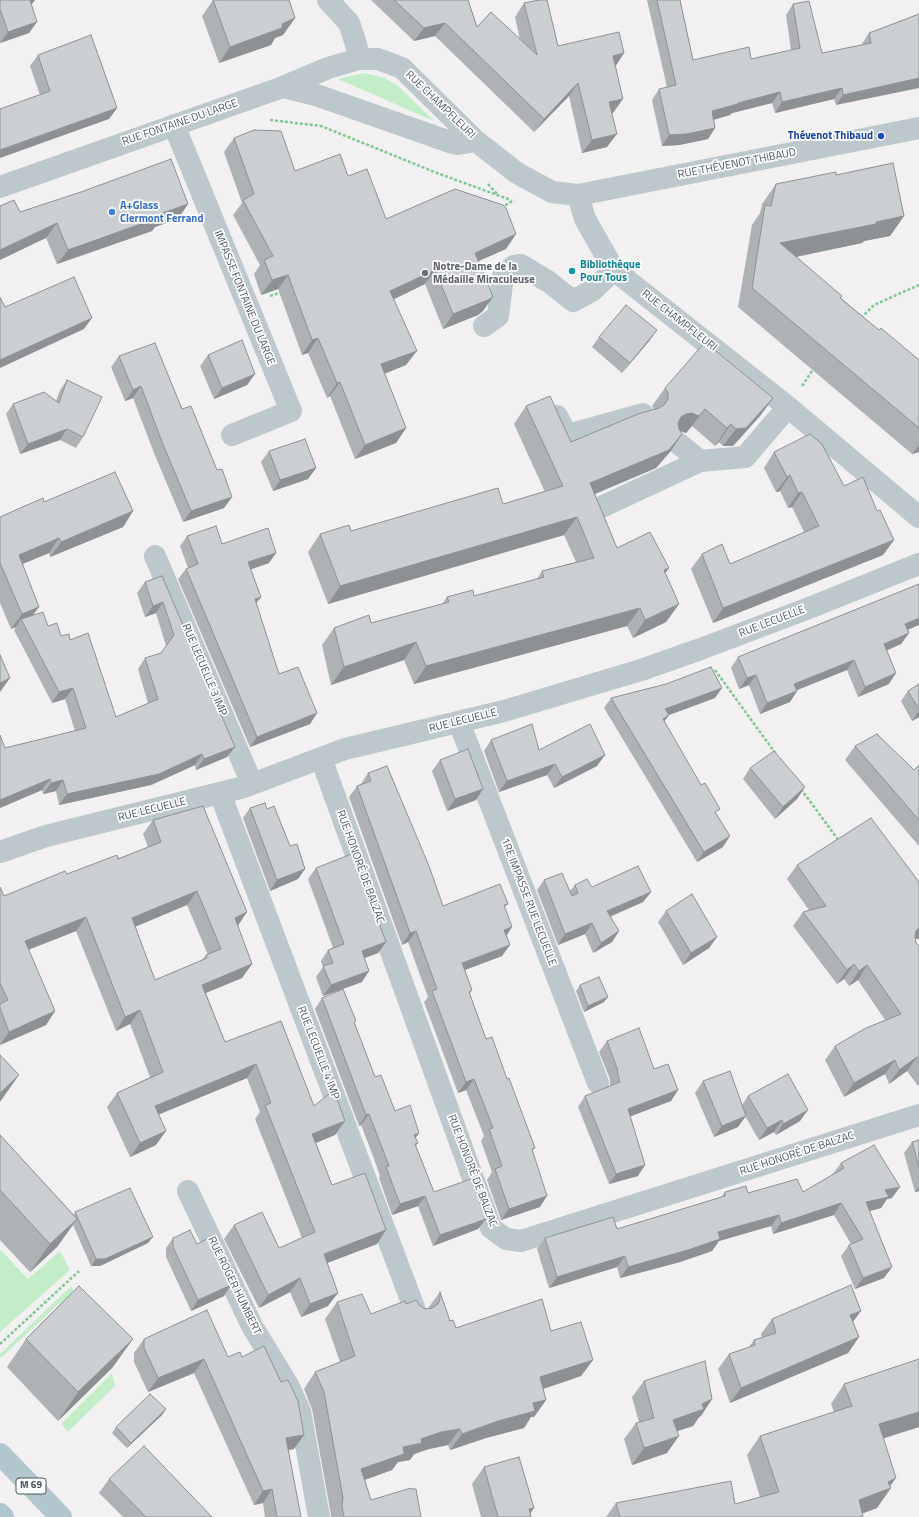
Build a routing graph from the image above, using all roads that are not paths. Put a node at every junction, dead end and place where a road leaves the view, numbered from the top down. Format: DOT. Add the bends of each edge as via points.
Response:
graph roads {
  1 [pos="328,0"];
  2 [pos="359,59"];
  3 [pos="283,87"];
  4 [pos="174,125"];
  5 [pos="919,128"];
  6 [pos="476,141"];
  7 [pos="0,187"];
  8 [pos="578,195"];
  9 [pos="614,270"];
  10 [pos="484,326"];
  11 [pos="788,407"];
  12 [pos="643,414"];
  13 [pos="557,416"];
  14 [pos="232,435"];
  15 [pos="678,443"];
  16 [pos="700,461"];
  17 [pos="595,510"];
  18 [pos="919,517"];
  19 [pos="155,556"];
  20 [pos="919,564"];
  21 [pos="459,722"];
  22 [pos="321,758"];
  23 [pos="252,784"];
  24 [pos="220,793"];
  25 [pos="0,852"];
  26 [pos="598,1083"];
  27 [pos="919,1115"];
  28 [pos="188,1191"];
  29 [pos="416,1313"];
  30 [pos="0,1454"];
  31 [pos="0,1514"];
  32 [pos="3,1517"];
  33 [pos="61,1517"];
  34 [pos="319,1517"];
  1 -- 2 [label="street" via="349,23"];
  2 -- 3 [label="street, RUE FONTAINE DU LARGE" via="328,68"];
  2 -- 6 [label="street, RUE CHAMPFLEURI" via="378,59 402,68"];
  3 -- 4 [label="street, RUE FONTAINE DU LARGE"];
  3 -- 6 [label="street" via="316,95 452,144"];
  4 -- 7 [label="street, RUE FONTAINE DU LARGE"];
  4 -- 14 [label="street, IMPASSE FONTAINE DU LARGE" via="291,411"];
  5 -- 8 [label="street, RUE THÉVENOT THIBAUD"];
  6 -- 8 [label="street, RUE CHAMPFLEURI" via="517,173 552,192"];
  8 -- 9 [label="street, RUE CHAMPFLEURI" via="584,219"];
  9 -- 10 [label="street" via="593,290 573,301 521,265 514,266 503,276 498,316"];
  9 -- 11 [label="street, RUE CHAMPFLEURI"];
  11 -- 16 [label="street" via="745,457"];
  11 -- 18 [label="street, RUE CHAMPFLEURI"];
  12 -- 13 [label="street" via="566,435"];
  15 -- 16 [label="street"];
  16 -- 17 [label="street"];
  19 -- 23 [label="street, RUE LECUELLE 3 IMP"];
  20 -- 21 [label="street, RUE LECUELLE" via="655,665 504,711"];
  21 -- 22 [label="street, RUE LECUELLE" via="345,749"];
  21 -- 26 [label="street, 1RE IMPASSE RUE LECUELLE"];
  22 -- 23 [label="street, RUE LECUELLE"];
  22 -- 27 [label="street, RUE HONORÉ DE BALZAC" via="491,1228 506,1239 522,1241"];
  23 -- 24 [label="street, RUE LECUELLE"];
  24 -- 25 [label="street, RUE LECUELLE" via="46,836"];
  24 -- 29 [label="street, RUE LECUELLE 4 IMP"];
  28 -- 34 [label="street, RUE ROGER HUMBERT" via="252,1326 288,1385 300,1411"];
  30 -- 33 [label="main road, M 69"];
  31 -- 32 [label="main road"];
}
